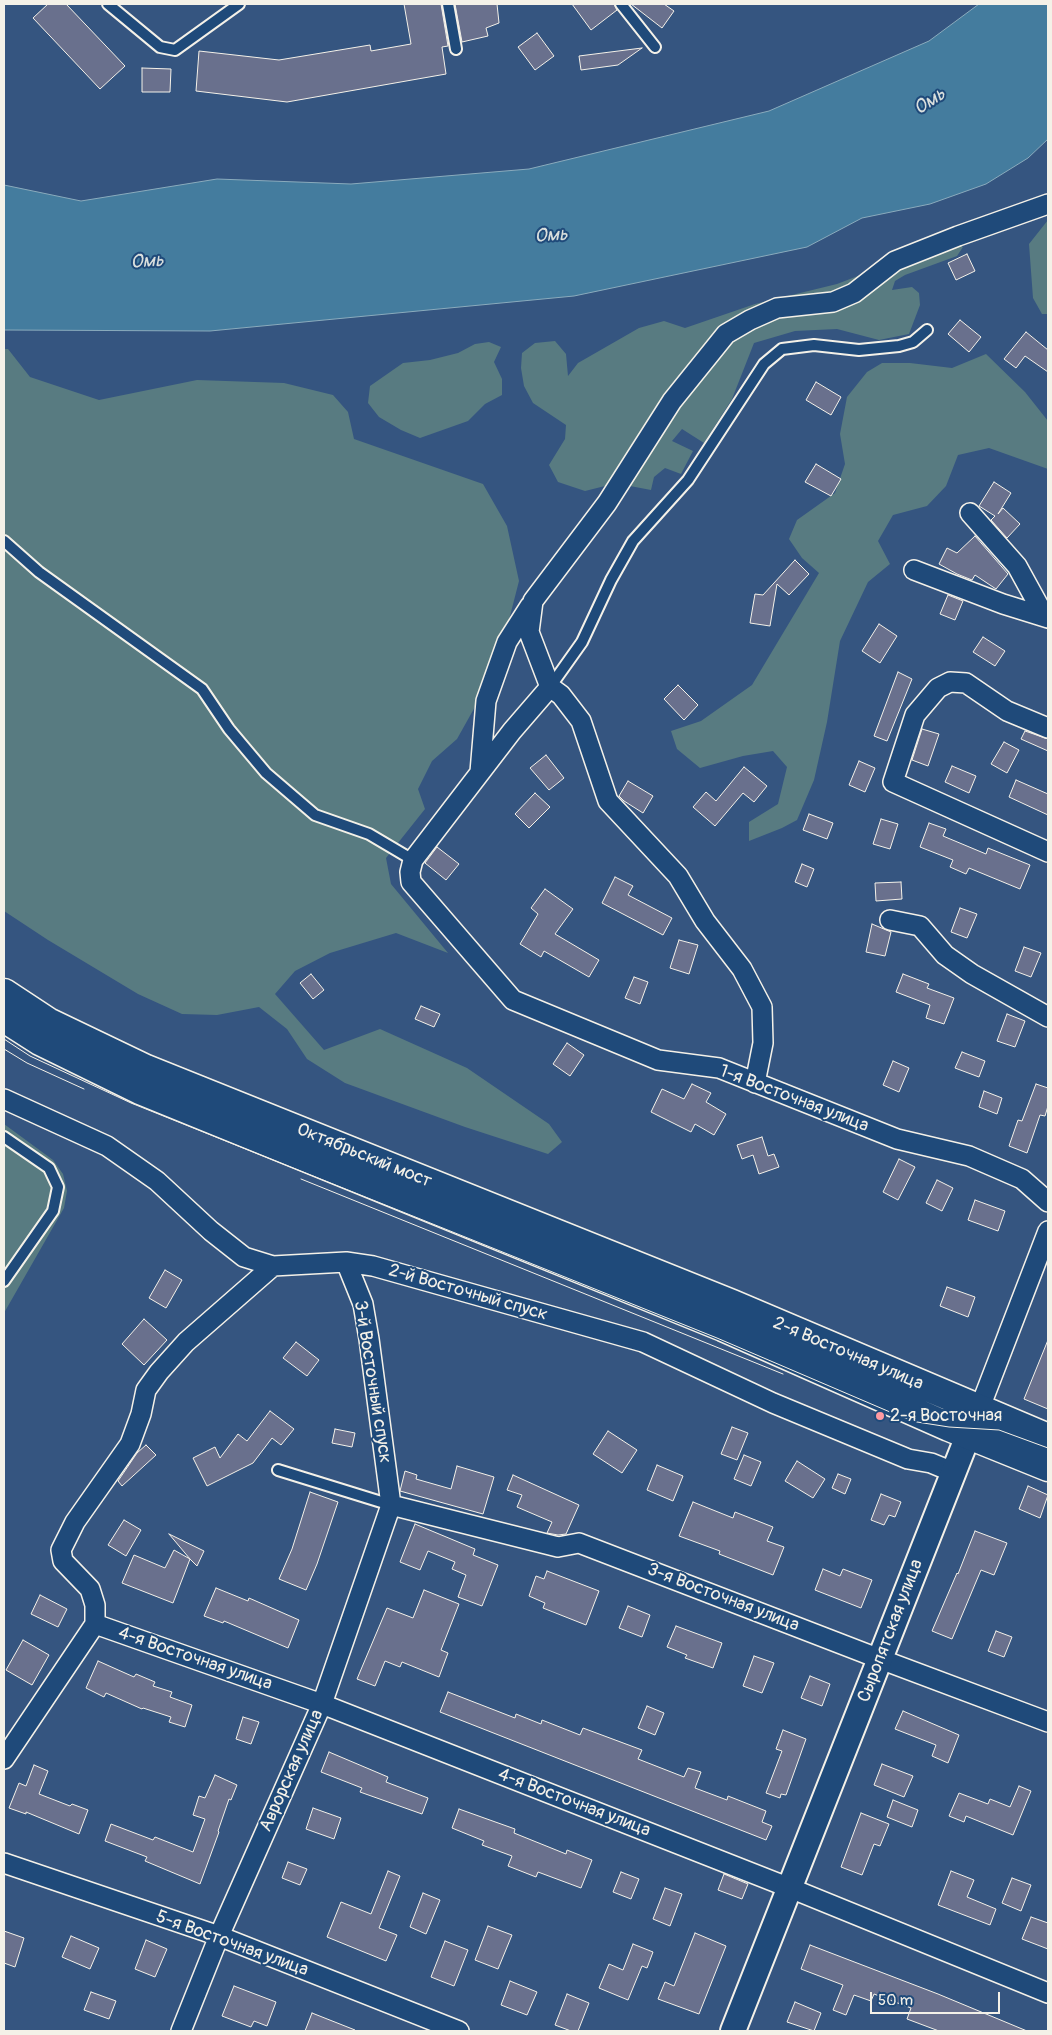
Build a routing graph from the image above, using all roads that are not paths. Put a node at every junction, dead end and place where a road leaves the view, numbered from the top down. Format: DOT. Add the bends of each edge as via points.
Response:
graph roads {
  1 [pos="108,4"];
  2 [pos="239,4"];
  3 [pos="448,4"];
  4 [pos="621,4"];
  5 [pos="655,47"];
  6 [pos="456,49"];
  7 [pos="1048,204"];
  8 [pos="927,330"];
  9 [pos="970,514"];
  10 [pos="4,541"];
  11 [pos="914,570"];
  12 [pos="533,601"];
  13 [pos="1047,617"];
  14 [pos="550,686"];
  15 [pos="1048,728"];
  16 [pos="480,772"];
  17 [pos="1048,852"];
  18 [pos="413,860"];
  19 [pos="890,920"];
  20 [pos="4,993"];
  21 [pos="1048,1017"];
  22 [pos="4,1018"];
  23 [pos="755,1083"];
  24 [pos="4,1099"];
  25 [pos="4,1137"];
  26 [pos="1048,1202"];
  27 [pos="1048,1231"];
  28 [pos="346,1262"];
  29 [pos="273,1266"];
  30 [pos="4,1281"];
  31 [pos="727,1315"];
  32 [pos="979,1410"];
  33 [pos="969,1436"];
  34 [pos="1048,1438"];
  35 [pos="1048,1468"];
  36 [pos="278,1470"];
  37 [pos="953,1472"];
  38 [pos="391,1505"];
  39 [pos="95,1624"];
  40 [pos="880,1660"];
  41 [pos="322,1704"];
  42 [pos="1048,1722"];
  43 [pos="4,1759"];
  44 [pos="4,1863"];
  45 [pos="790,1888"];
  46 [pos="219,1936"];
  47 [pos="1048,1993"];
  48 [pos="181,2031"];
  49 [pos="459,2031"];
  50 [pos="733,2031"];
  1 -- 2 [label="lane" via="160,47 175,50"];
  3 -- 6 [label="lane"];
  4 -- 5 [label="lane"];
  7 -- 12 [label="street" via="895,261 854,294 833,302 777,308 726,334 672,401 607,502"];
  8 -- 14 [label="lane" via="913,342 900,346 859,350 814,345 782,349 764,364 688,480 633,541 582,642"];
  9 -- 13 [label="street" via="1017,566"];
  10 -- 18 [label="lane" via="39,572 202,689 229,729 266,773 315,814 369,834"];
  11 -- 13 [label="street"];
  12 -- 14 [label="street" via="529,632"];
  12 -- 16 [label="street" via="507,642 486,701"];
  14 -- 16 [label="street"];
  14 -- 23 [label="street" via="581,721 608,800 678,876 705,921 742,968 762,1007 763,1043"];
  15 -- 17 [label="street" via="1007,711 966,683 950,682 938,688 915,715 893,782"];
  16 -- 18 [label="street"];
  18 -- 23 [label="street, 1-я Восточная улица" via="411,882 512,1000 658,1060 719,1068"];
  19 -- 21 [label="street" via="920,926 945,954 972,974"];
  20 -- 31 [label="main road, Октябрьский мост" via="48,1022 146,1069"];
  22 -- 31 [label="main road, Октябрьский мост" via="40,1041 140,1090"];
  23 -- 26 [label="street, 1-я Восточная улица" via="897,1139 969,1156 1022,1180"];
  24 -- 29 [label="street, 2-й Восточный спуск" via="107,1146 157,1181 244,1257"];
  25 -- 30 [label="lane" via="49,1168 58,1187 53,1211"];
  27 -- 32 [label="street, Сыропятская улица"];
  28 -- 29 [label="street, 2-й Восточный спуск"];
  28 -- 37 [label="street, 2-й Восточный спуск" via="373,1266 643,1342 772,1403 908,1459 931,1463"];
  28 -- 38 [label="street, 3-й Восточный спуск" via="363,1304"];
  29 -- 39 [label="street" via="186,1342 159,1372 146,1390 130,1444 75,1522 61,1550 63,1562 90,1589 95,1605"];
  31 -- 32 [label="main road, 2-я Восточная улица"];
  31 -- 33 [label="main road, 2-я Восточная улица"];
  32 -- 33 [label="street, Сыропятская улица"];
  32 -- 34 [label="main road, 2-я Восточная улица"];
  33 -- 35 [label="main road, 2-я Восточная улица"];
  33 -- 37 [label="street, Сыропятская улица"];
  36 -- 38 [label="lane"];
  37 -- 40 [label="street, Сыропятская улица"];
  38 -- 40 [label="street, 3-я Восточная улица" via="558,1547 579,1543"];
  38 -- 41 [label="street, Аврорская улица"];
  39 -- 41 [label="street, 4-я Восточная улица"];
  39 -- 43 [label="street"];
  40 -- 42 [label="street, 3-я Восточная улица"];
  40 -- 45 [label="street, Сыропятская улица"];
  41 -- 45 [label="street, 4-я Восточная улица"];
  41 -- 46 [label="street, Аврорская улица"];
  44 -- 46 [label="street, 5-я Восточная улица"];
  45 -- 47 [label="street, 4-я Восточная улица"];
  45 -- 50 [label="street, Сыропятская улица"];
  46 -- 48 [label="street, Аврорская улица"];
  46 -- 49 [label="street, 5-я Восточная улица"];
}
